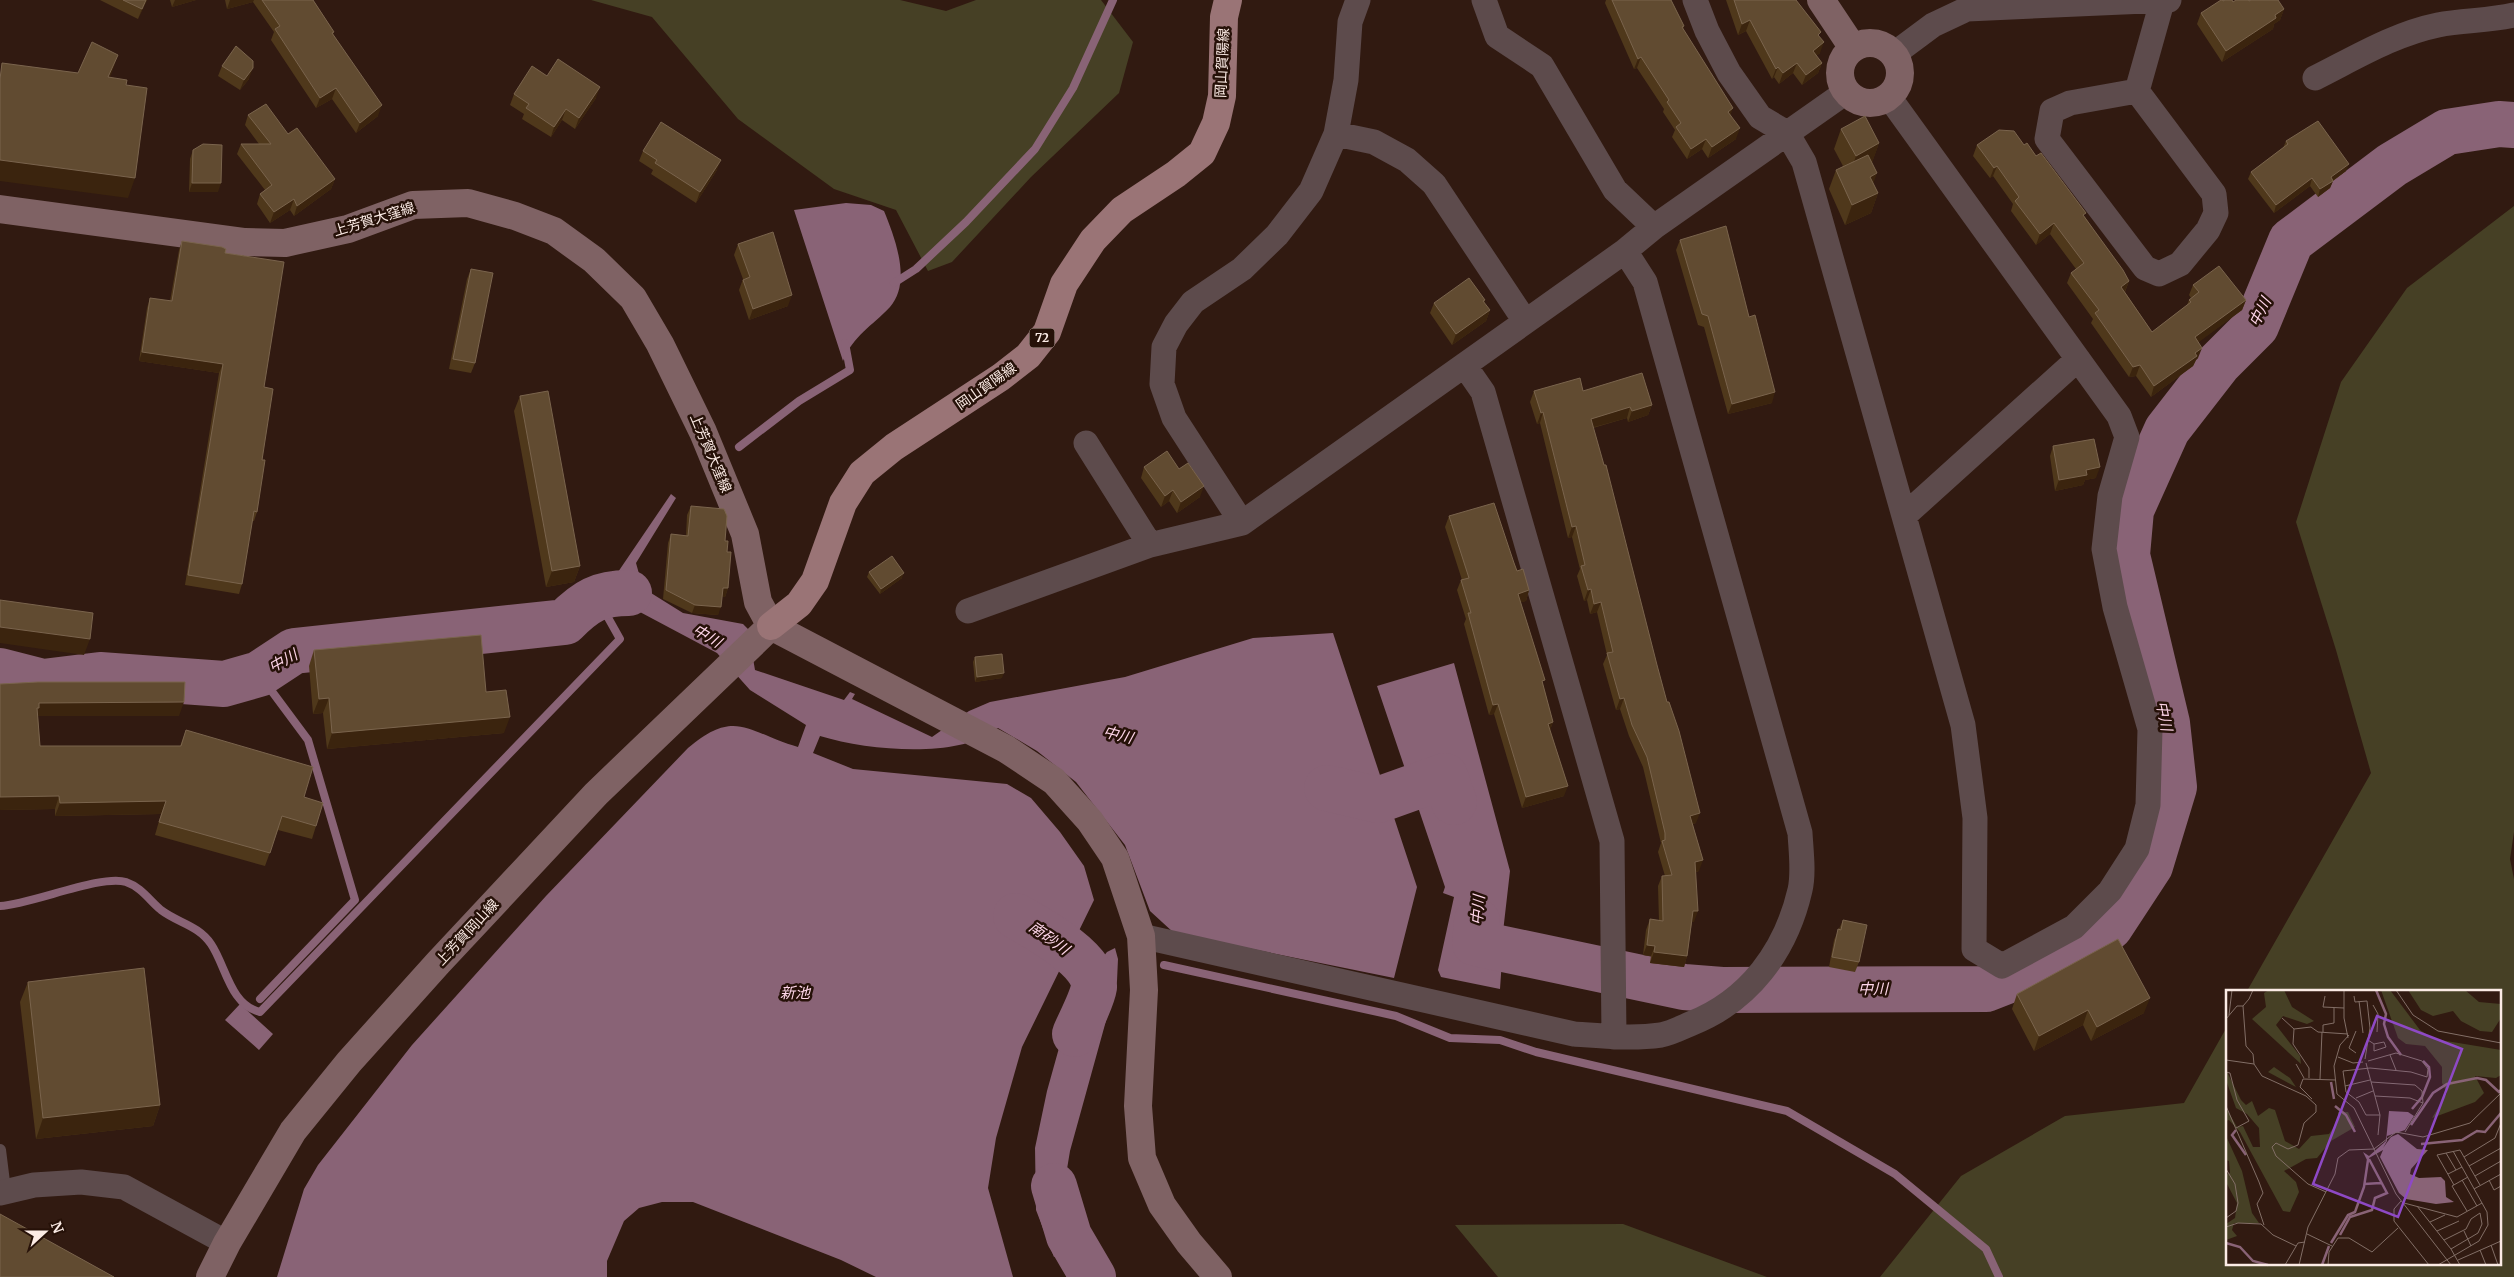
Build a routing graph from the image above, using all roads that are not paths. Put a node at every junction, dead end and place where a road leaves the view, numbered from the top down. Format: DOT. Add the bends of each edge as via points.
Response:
graph roads {
  1 [pos="1228,0"];
  2 [pos="1358,0"];
  3 [pos="1484,0"];
  4 [pos="1695,0"];
  5 [pos="2165,1"];
  6 [pos="1825,4"];
  7 [pos="2514,15"];
  8 [pos="1853,48"];
  9 [pos="1894,54"];
  10 [pos="2315,78"];
  11 [pos="2136,91"];
  12 [pos="1846,92"];
  13 [pos="1889,98"];
  14 [pos="1787,133"];
  15 [pos="1336,134"];
  16 [pos="0,209"];
  17 [pos="1654,228"];
  18 [pos="1625,251"];
  19 [pos="1524,321"];
  20 [pos="2078,359"];
  21 [pos="1465,366"];
  22 [pos="1086,442"];
  23 [pos="1904,516"];
  24 [pos="1242,523"];
  25 [pos="1150,545"];
  26 [pos="968,610"];
  27 [pos="766,631"];
  28 [pos="1142,936"];
  29 [pos="1614,1037"];
  30 [pos="0,1150"];
  31 [pos="2,1189"];
  32 [pos="227,1243"];
  33 [pos="210,1277"];
  34 [pos="1218,1277"];
  1 -- 27 [label="main road, 岡山賀陽線 / 72" via="1224,17 1222,96 1216,123 1202,153 1122,210 1093,240 1064,284 1047,332 1028,356 894,447 862,473 843,503 815,581 798,604"];
  2 -- 15 [label="street" via="1350,22 1346,80"];
  3 -- 17 [label="street" via="1497,36 1542,66 1615,190"];
  4 -- 14 [label="street" via="1729,73 1760,117"];
  5 -- 9 [label="street" via="1967,9 1933,25"];
  5 -- 11 [label="street"];
  6 -- 8 [label="main road"];
  7 -- 10 [label="street" via="2439,25 2402,35"];
  8 -- 9 [label="main road" via="1870,42"];
  8 -- 12 [label="main road" via="1841,64 1841,83"];
  9 -- 13 [label="main road" via="1901,77"];
  11 -- 11 [label="street" via="2214,194 2216,212 2208,230 2180,264 2159,274 2145,268 2047,139 2052,111 2070,102"];
  12 -- 13 [label="main road" via="1871,104"];
  12 -- 14 [label="street"];
  13 -- 20 [label="street"];
  14 -- 17 [label="street"];
  14 -- 23 [label="street" via="1804,162"];
  15 -- 19 [label="street" via="1374,142 1407,160 1434,184"];
  15 -- 24 [label="street" via="1311,191 1277,235 1242,270 1193,302 1164,347 1162,384 1174,418"];
  16 -- 27 [label="main road, 上芳賀大窪線" via="246,242 286,243 348,228 413,205 468,202 554,231 594,260 633,298 660,344 703,432 745,534"];
  17 -- 18 [label="street"];
  18 -- 19 [label="street"];
  18 -- 29 [label="street" via="1645,282 1800,833 1801,888 1784,938 1757,978 1733,1002 1662,1035"];
  19 -- 21 [label="street"];
  20 -- 23 [label="street"];
  20 -- 23 [label="street" via="2119,416 2127,437 2110,496 2104,549 2115,607 2150,729 2148,805 2137,849 2110,891 2074,927 2002,966 1974,949 1975,818 1962,725"];
  21 -- 24 [label="street"];
  21 -- 29 [label="street" via="1484,392 1612,841"];
  22 -- 25 [label="street"];
  24 -- 25 [label="street"];
  25 -- 26 [label="street"];
  27 -- 28 [label="main road" via="984,738 1054,781 1090,822 1115,858"];
  27 -- 32 [label="main road, 上芳賀岡山線" via="596,794 349,1062 293,1131"];
  28 -- 29 [label="street" via="1574,1034"];
  28 -- 34 [label="main road" via="1144,990 1138,1106 1142,1158 1162,1205"];
  30 -- 31 [label="lane"];
  31 -- 32 [label="street" via="81,1182 124,1187"];
  32 -- 33 [label="main road, 上芳賀岡山線"];
}
